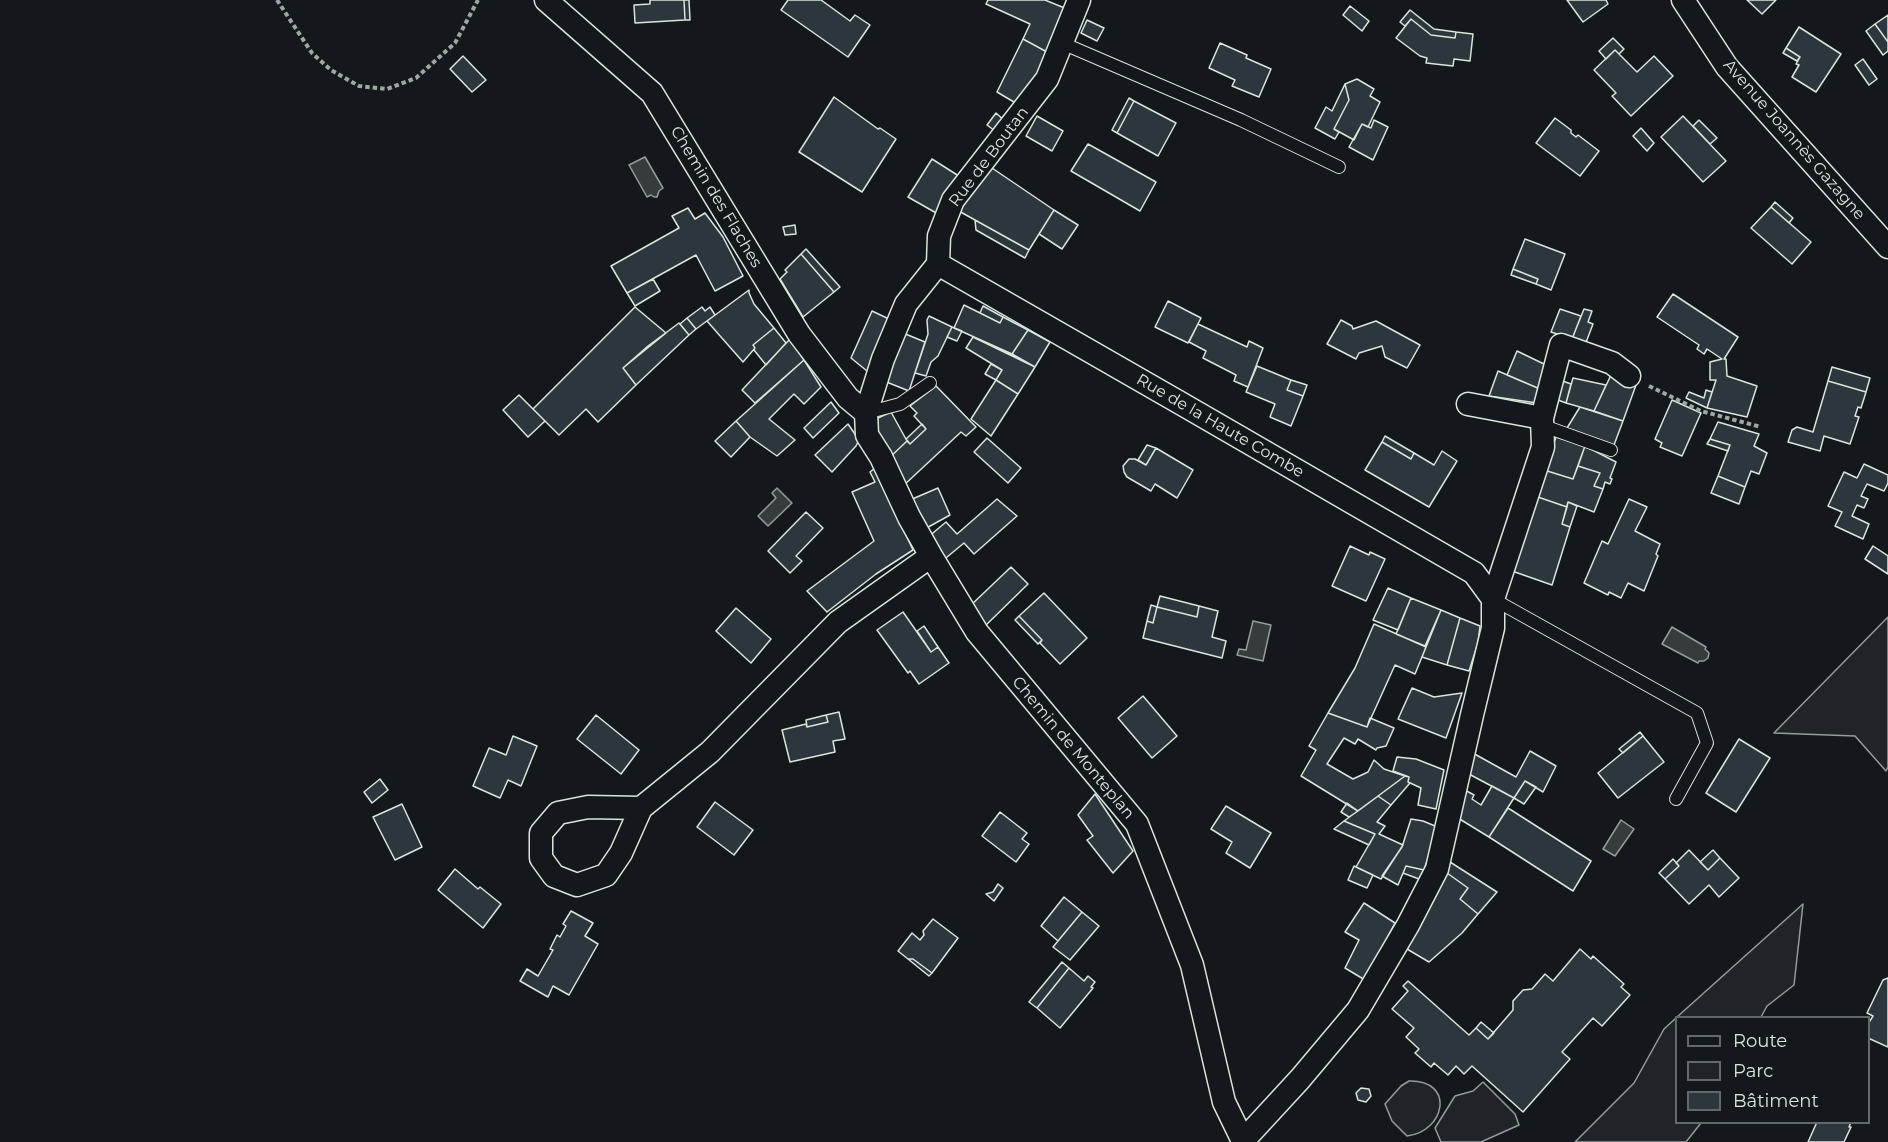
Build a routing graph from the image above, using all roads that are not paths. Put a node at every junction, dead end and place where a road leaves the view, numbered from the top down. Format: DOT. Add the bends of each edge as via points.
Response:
graph roads {
  1 [pos="546,0"];
  2 [pos="1079,0"];
  3 [pos="1683,0"];
  4 [pos="1062,43"];
  5 [pos="1340,166"];
  6 [pos="1888,247"];
  7 [pos="938,264"];
  8 [pos="1629,376"];
  9 [pos="930,383"];
  10 [pos="1468,404"];
  11 [pos="866,413"];
  12 [pos="1541,421"];
  13 [pos="1611,450"];
  14 [pos="931,556"];
  15 [pos="1493,599"];
  16 [pos="1676,799"];
  17 [pos="641,808"];
  18 [pos="1243,1141"];
  1 -- 11 [label="street, Chemin des Flaches" via="652,93 799,334 848,398"];
  2 -- 4 [label="street, Rue de Boutan"];
  3 -- 6 [label="street, Avenue Joannès Gazagne" via="1727,67"];
  4 -- 5 [label="lane"];
  4 -- 7 [label="street, Rue de Boutan" via="1047,79 953,200 939,236"];
  7 -- 11 [label="street" via="906,304"];
  7 -- 15 [label="street, Rue de la Haute Combe" via="1474,573"];
  8 -- 12 [label="street" via="1612,363 1561,345"];
  9 -- 11 [label="lane" via="900,404"];
  10 -- 12 [label="street"];
  11 -- 14 [label="street, Chemin de Monteplan" via="867,435"];
  12 -- 13 [label="lane"];
  12 -- 15 [label="street" via="1543,447"];
  14 -- 17 [label="street" via="838,622 710,752"];
  14 -- 18 [label="street, Chemin de Monteplan" via="977,632 1137,824 1192,965 1224,1102"];
  15 -- 16 [label="lane" via="1697,713 1707,743"];
  15 -- 18 [label="street" via="1493,628 1437,869 1358,1010"];
  17 -- 17 [label="street" via="588,807 558,813 541,833 541,858 554,876 577,885 606,875 621,853"];
}
